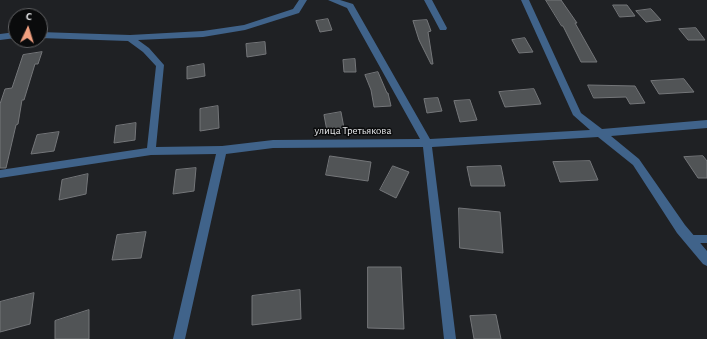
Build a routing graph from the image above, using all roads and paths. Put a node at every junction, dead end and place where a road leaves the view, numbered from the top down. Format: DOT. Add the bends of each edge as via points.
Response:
graph roads {
  1 [pos="303,0"];
  2 [pos="332,0"];
  3 [pos="428,0"];
  4 [pos="525,0"];
  5 [pos="443,28"];
  6 [pos="48,35"];
  7 [pos="130,38"];
  8 [pos="707,124"];
  9 [pos="600,133"];
  10 [pos="427,143"];
  11 [pos="151,150"];
  12 [pos="222,150"];
  13 [pos="0,174"];
  14 [pos="690,239"];
  15 [pos="707,239"];
  16 [pos="707,260"];
  17 [pos="179,339"];
  18 [pos="450,339"];
  1 -- 7 [label="street" via="296,11 245,27 203,34"];
  2 -- 10 [label="street" via="350,6"];
  3 -- 5 [label="street"];
  4 -- 9 [label="street" via="578,115"];
  6 -- 7 [label="street"];
  7 -- 11 [label="street" via="160,65"];
  8 -- 9 [label="street, улица Третьякова"];
  9 -- 10 [label="street, улица Третьякова"];
  9 -- 14 [label="street" via="636,162"];
  10 -- 12 [label="street, улица Третьякова" via="273,144"];
  10 -- 18 [label="street"];
  11 -- 12 [label="street, улица Третьякова"];
  11 -- 13 [label="street, улица Третьякова"];
  12 -- 17 [label="street"];
  14 -- 15 [label="lane"];
  14 -- 16 [label="street"];
}
